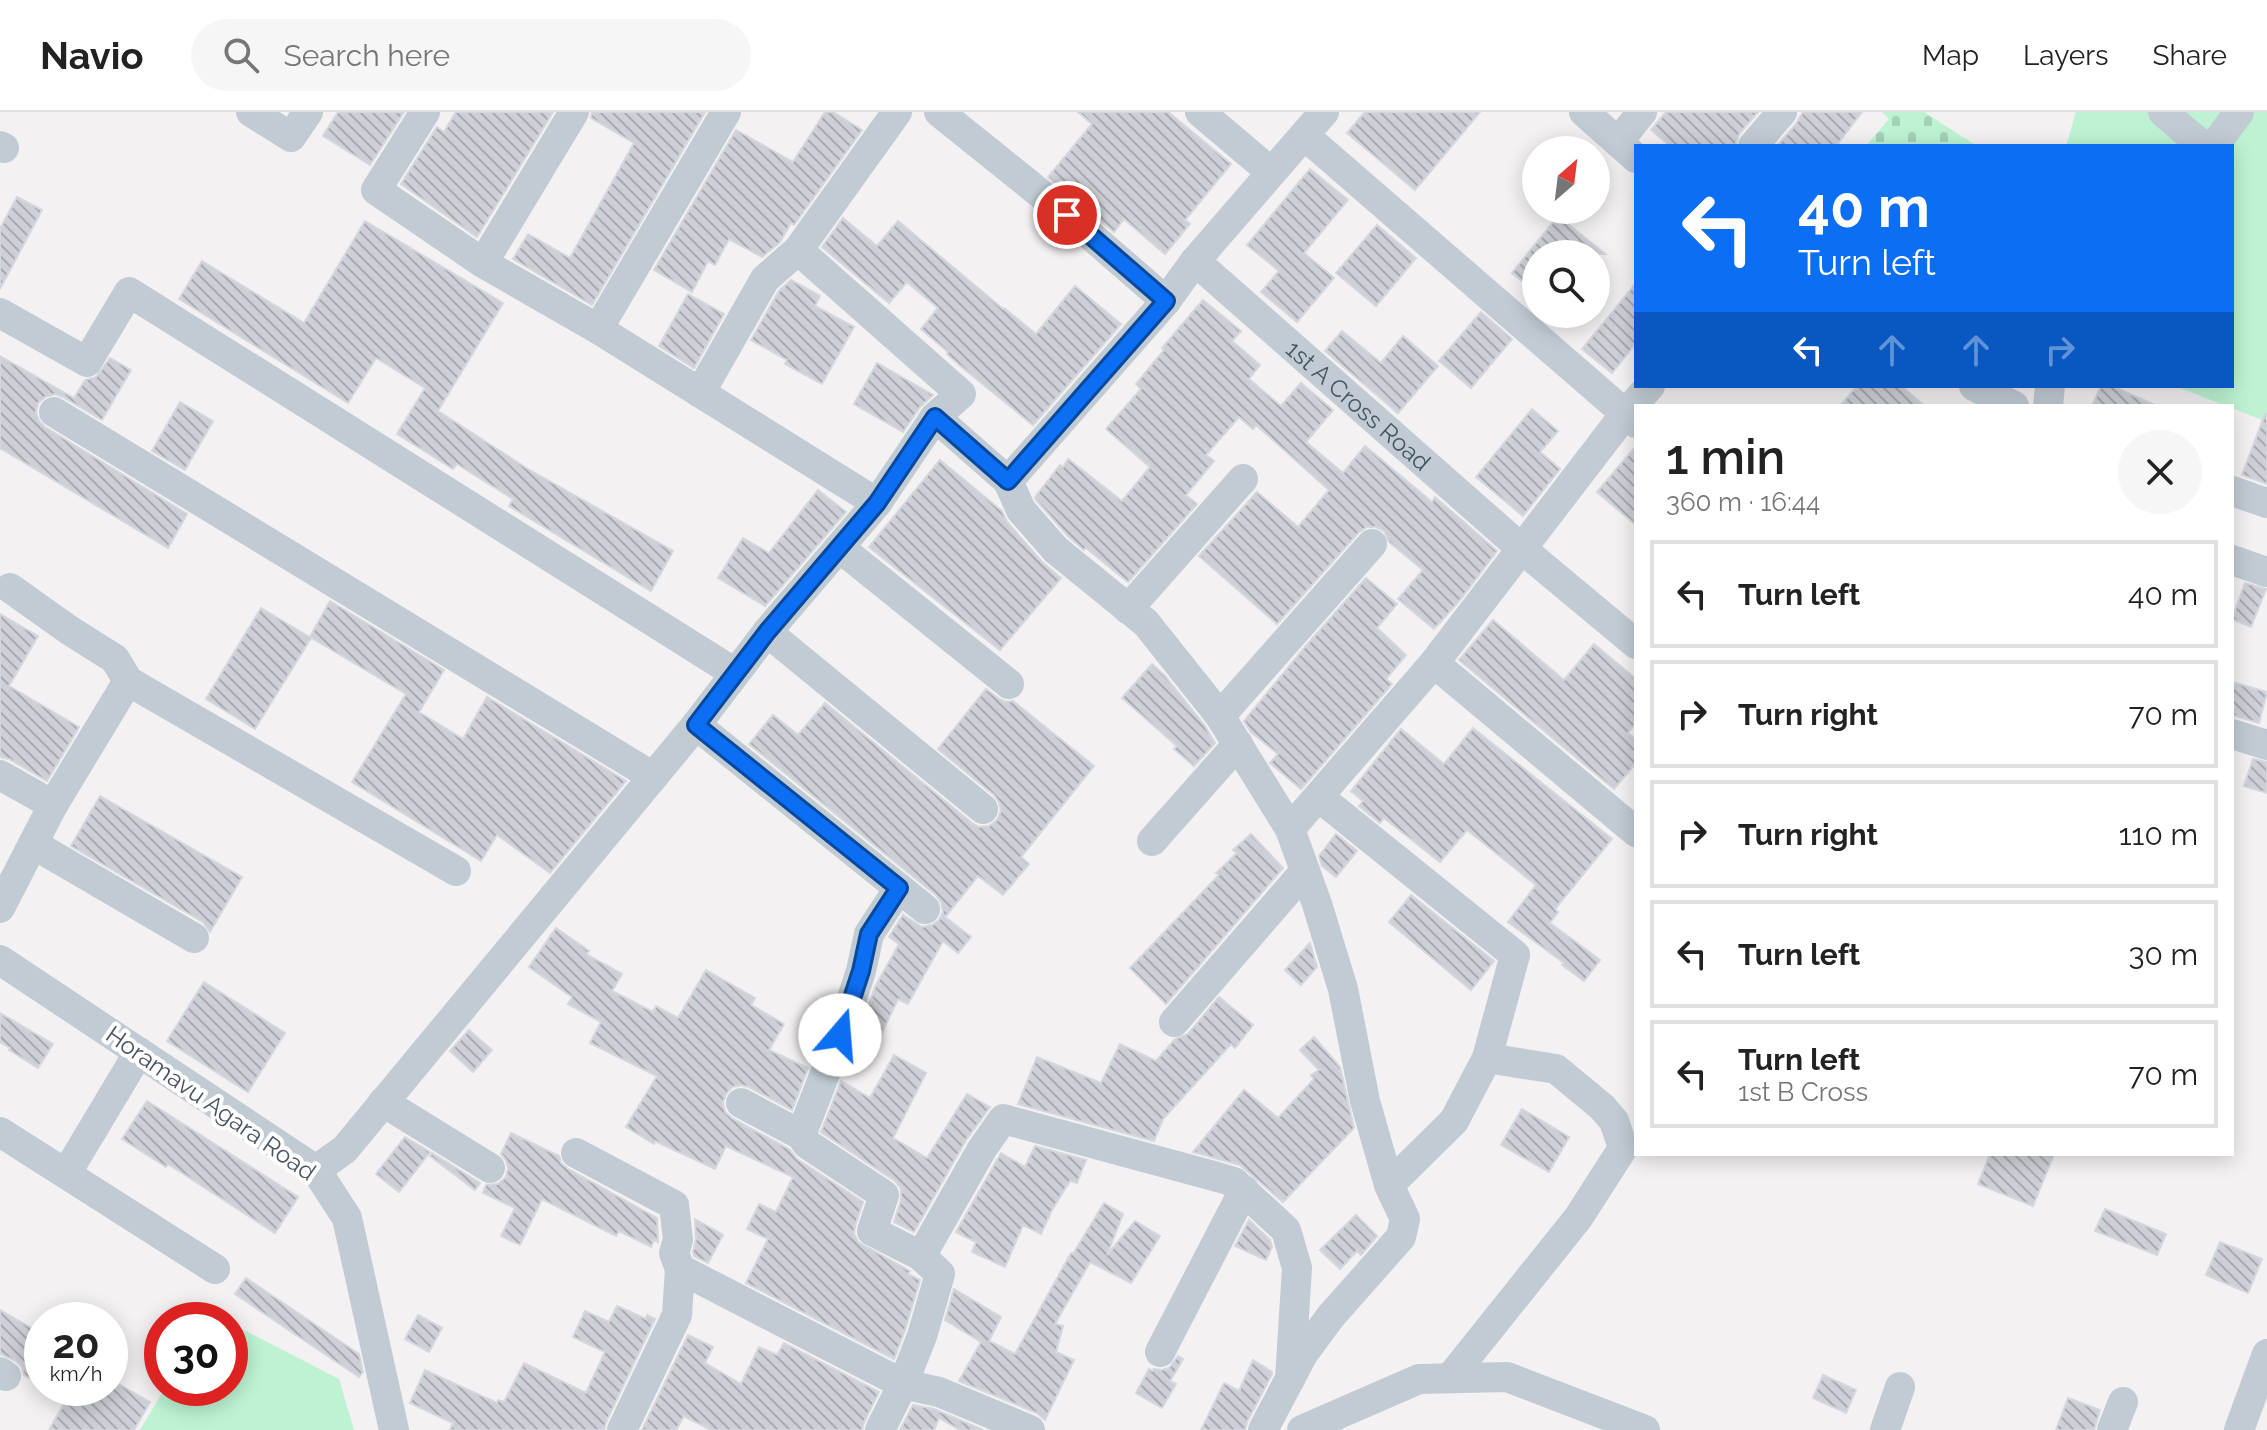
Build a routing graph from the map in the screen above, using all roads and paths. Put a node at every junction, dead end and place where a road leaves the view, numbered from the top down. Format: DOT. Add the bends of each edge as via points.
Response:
graph roads {
  1 [pos="251,112"];
  2 [pos="308,112"];
  3 [pos="425,112"];
  4 [pos="574,112"];
  5 [pos="726,112"];
  6 [pos="897,112"];
  7 [pos="939,112"];
  8 [pos="1200,112"];
  9 [pos="1324,112"];
  10 [pos="1584,112"];
  11 [pos="1642,112"];
  12 [pos="1782,112"];
  13 [pos="2163,112"];
  14 [pos="2239,112"];
  15 [pos="1305,136"];
  16 [pos="1755,144"];
  17 [pos="2201,144"];
  18 [pos="2215,144"];
  19 [pos="1627,150"];
  20 [pos="1271,172"];
  21 [pos="798,250"];
  22 [pos="1195,261"];
  23 [pos="483,263"];
  24 [pos="1166,301"];
  25 [pos="0,313"];
  26 [pos="598,329"];
  27 [pos="1978,388"];
  28 [pos="700,393"];
  29 [pos="2010,404"];
  30 [pos="54,412"];
  31 [pos="935,417"];
  32 [pos="1631,418"];
  33 [pos="1243,479"];
  34 [pos="1008,481"];
  35 [pos="2234,492"];
  36 [pos="877,503"];
  37 [pos="2267,503"];
  38 [pos="1372,544"];
  39 [pos="840,548"];
  40 [pos="1522,549"];
  41 [pos="2234,561"];
  42 [pos="2267,572"];
  43 [pos="10,588"];
  44 [pos="1128,609"];
  45 [pos="767,632"];
  46 [pos="1634,642"];
  47 [pos="1434,663"];
  48 [pos="735,673"];
  49 [pos="128,681"];
  50 [pos="1009,684"];
  51 [pos="1220,716"];
  52 [pos="696,725"];
  53 [pos="2234,735"];
  54 [pos="1238,744"];
  55 [pos="2267,745"];
  56 [pos="0,775"];
  57 [pos="652,776"];
  58 [pos="1319,797"];
  59 [pos="53,805"];
  60 [pos="983,809"];
  61 [pos="1290,829"];
  62 [pos="1634,830"];
  63 [pos="1152,841"];
  64 [pos="33,844"];
  65 [pos="456,871"];
  66 [pos="1305,871"];
  67 [pos="899,888"];
  68 [pos="0,908"];
  69 [pos="925,909"];
  70 [pos="194,938"];
  71 [pos="0,960"];
  72 [pos="1174,1022"];
  73 [pos="139,1052"];
  74 [pos="1487,1058"];
  75 [pos="383,1102"];
  76 [pos="741,1103"];
  77 [pos="0,1132"];
  78 [pos="801,1135"];
  79 [pos="576,1153"];
  80 [pos="490,1168"];
  81 [pos="316,1170"];
  82 [pos="66,1174"];
  83 [pos="1389,1185"];
  84 [pos="1244,1190"];
  85 [pos="921,1256"];
  86 [pos="215,1269"];
  87 [pos="680,1269"];
  88 [pos="1160,1352"];
  89 [pos="2265,1363"];
  90 [pos="1450,1378"];
  91 [pos="1290,1379"];
  92 [pos="903,1384"];
  93 [pos="1900,1387"];
  94 [pos="2123,1402"];
  95 [pos="394,1430"];
  96 [pos="622,1430"];
  97 [pos="880,1430"];
  98 [pos="1030,1430"];
  99 [pos="1263,1430"];
  100 [pos="1302,1430"];
  101 [pos="1645,1430"];
  102 [pos="1885,1430"];
  103 [pos="2112,1430"];
  104 [pos="2239,1430"];
  1 -- 2 [label="street" via="291,137"];
  3 -- 23 [label="street" via="376,190"];
  4 -- 23 [label="street"];
  5 -- 26 [label="street"];
  6 -- 21 [label="street"];
  7 -- 24 [label="street"];
  8 -- 20 [label="street"];
  9 -- 15 [label="street"];
  10 -- 19 [label="street"];
  11 -- 19 [label="street"];
  12 -- 16 [label="street"];
  13 -- 17 [label="street"];
  14 -- 18 [label="street"];
  15 -- 20 [label="street"];
  15 -- 32 [label="street"];
  20 -- 22 [label="street"];
  21 -- 28 [label="street" via="765,279"];
  21 -- 31 [label="street" via="961,394"];
  22 -- 24 [label="street"];
  22 -- 40 [label="street, 1st A Cross Road"];
  23 -- 26 [label="street"];
  24 -- 34 [label="street"];
  25 -- 48 [label="street" via="87,362 129,292"];
  26 -- 28 [label="street"];
  27 -- 29 [label="street"];
  28 -- 36 [label="street"];
  30 -- 57 [label="street"];
  31 -- 34 [label="street"];
  31 -- 36 [label="street"];
  32 -- 40 [label="street"];
  33 -- 44 [label="street"];
  34 -- 44 [label="street" via="1021,510 1056,550"];
  35 -- 37 [label="street"];
  36 -- 39 [label="street"];
  38 -- 51 [label="street"];
  39 -- 45 [label="street"];
  39 -- 50 [label="street"];
  40 -- 46 [label="street, 1st A Cross Road"];
  40 -- 47 [label="street"];
  41 -- 42 [label="street"];
  43 -- 49 [label="street" via="115,659"];
  44 -- 51 [label="street" via="1146,623"];
  45 -- 48 [label="street"];
  45 -- 60 [label="street"];
  47 -- 58 [label="street"];
  47 -- 62 [label="street"];
  48 -- 52 [label="street"];
  49 -- 59 [label="street"];
  49 -- 65 [label="street"];
  51 -- 54 [label="street"];
  52 -- 57 [label="street"];
  52 -- 67 [label="street"];
  53 -- 55 [label="street"];
  54 -- 61 [label="street"];
  54 -- 63 [label="street"];
  56 -- 59 [label="street"];
  57 -- 75 [label="street"];
  58 -- 61 [label="street"];
  58 -- 74 [label="street" via="1515,955"];
  59 -- 64 [label="street"];
  61 -- 66 [label="street"];
  64 -- 68 [label="street"];
  64 -- 70 [label="street"];
  66 -- 72 [label="street"];
  66 -- 83 [label="street" via="1343,989 1365,1101"];
  67 -- 69 [label="street"];
  67 -- 78 [label="street" via="869,934 840,1035"];
  71 -- 73 [label="street, Horamavu Agara Road"];
  73 -- 81 [label="street, Horamavu Agara Road"];
  73 -- 82 [label="street"];
  74 -- 83 [label="street" via="1454,1121"];
  74 -- 90 [label="street" via="1556,1069 1614,1121 1623,1148 1578,1218"];
  75 -- 80 [label="street"];
  75 -- 81 [label="street" via="345,1149"];
  76 -- 78 [label="street"];
  77 -- 82 [label="street"];
  78 -- 85 [label="street" via="884,1195 872,1231"];
  79 -- 87 [label="street" via="674,1205 674,1253"];
  81 -- 95 [label="street, Horamavu Agara Road" via="347,1218"];
  82 -- 86 [label="street"];
  83 -- 91 [label="street" via="1405,1219 1401,1237 1331,1316"];
  84 -- 85 [label="street" via="1221,1178 1003,1119"];
  84 -- 88 [label="street"];
  84 -- 91 [label="street" via="1286,1230 1297,1268"];
  85 -- 92 [label="street" via="940,1274"];
  87 -- 92 [label="street"];
  87 -- 96 [label="street" via="677,1315"];
  89 -- 104 [label="street"];
  90 -- 100 [label="street" via="1419,1379"];
  90 -- 101 [label="street" via="1507,1377"];
  91 -- 99 [label="street"];
  92 -- 97 [label="street"];
  92 -- 98 [label="street" via="939,1392"];
  93 -- 102 [label="street"];
  94 -- 103 [label="street"];
}
